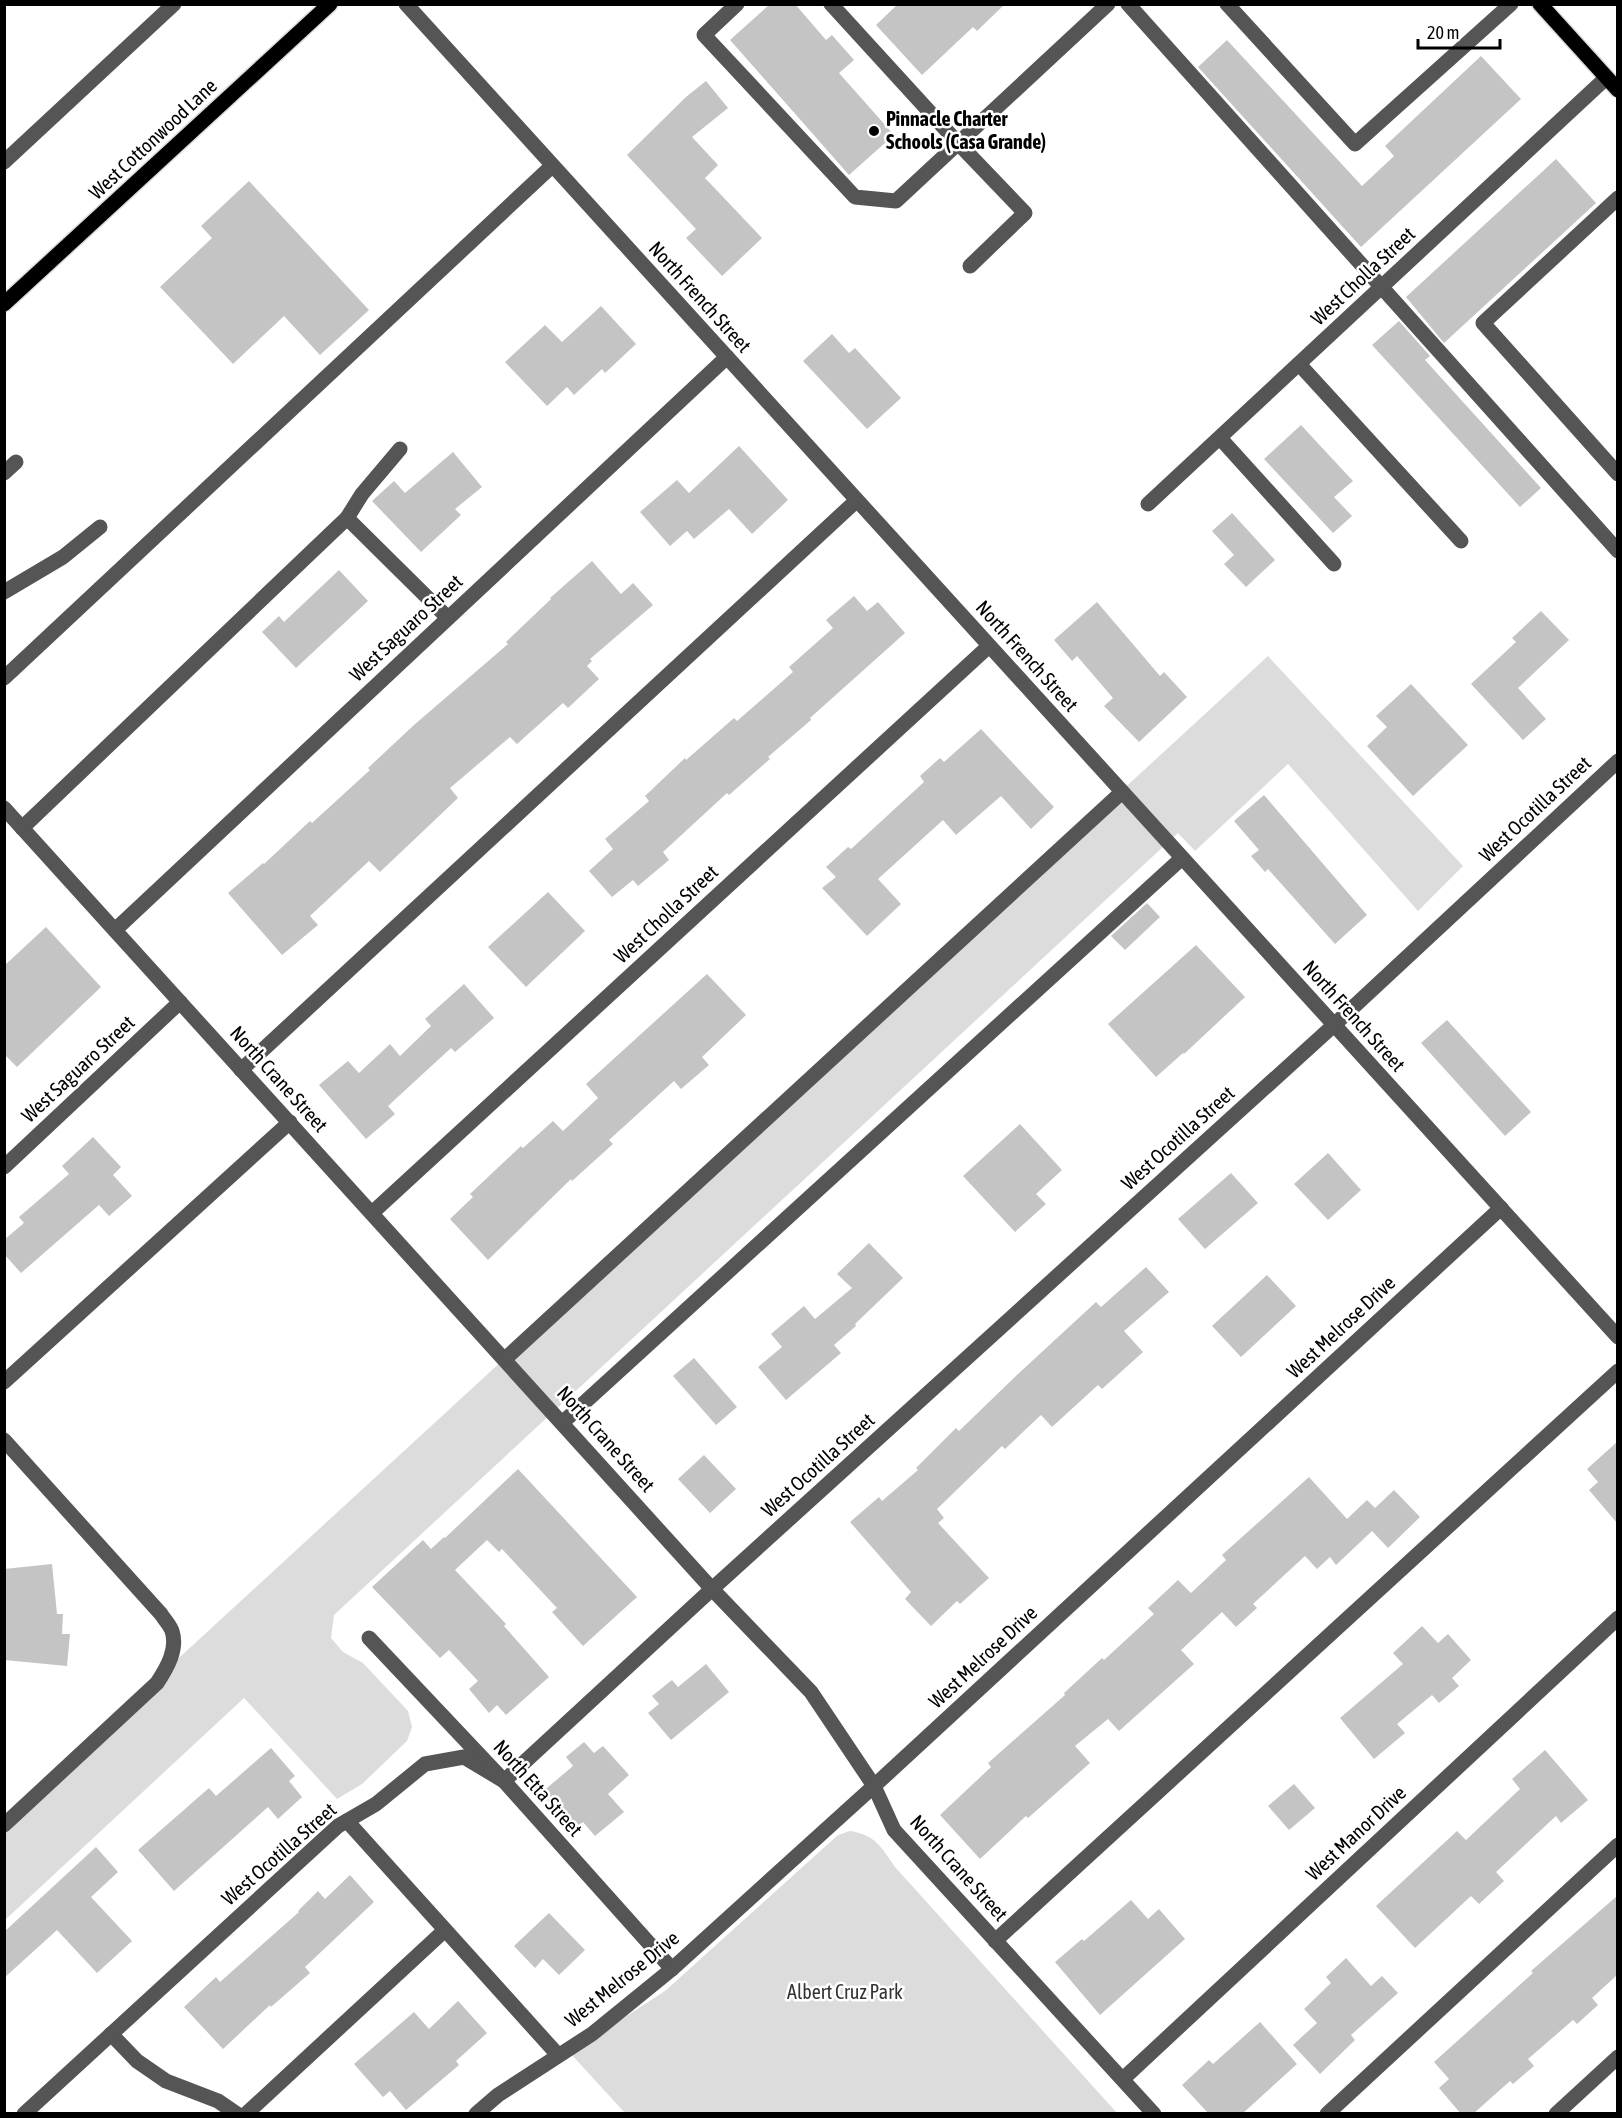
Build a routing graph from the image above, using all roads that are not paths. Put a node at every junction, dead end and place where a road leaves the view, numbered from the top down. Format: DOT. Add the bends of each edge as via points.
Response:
graph roads {
  1 [pos="174,4"];
  2 [pos="330,4"];
  3 [pos="406,4"];
  4 [pos="737,4"];
  5 [pos="831,4"];
  6 [pos="1108,4"];
  7 [pos="1128,4"];
  8 [pos="1227,4"];
  9 [pos="1511,4"];
  10 [pos="1540,4"];
  11 [pos="1606,78"];
  12 [pos="1617,90"];
  13 [pos="958,143"];
  14 [pos="4,162"];
  15 [pos="552,166"];
  16 [pos="1617,198"];
  17 [pos="970,266"];
  18 [pos="1381,287"];
  19 [pos="4,304"];
  20 [pos="727,357"];
  21 [pos="1299,364"];
  22 [pos="1220,438"];
  23 [pos="400,449"];
  24 [pos="1617,474"];
  25 [pos="856,501"];
  26 [pos="1148,504"];
  27 [pos="347,518"];
  28 [pos="100,527"];
  29 [pos="1461,541"];
  30 [pos="1616,547"];
  31 [pos="1334,564"];
  32 [pos="4,592"];
  33 [pos="448,618"];
  34 [pos="989,645"];
  35 [pos="4,678"];
  36 [pos="1617,761"];
  37 [pos="1122,792"];
  38 [pos="4,808"];
  39 [pos="22,828"];
  40 [pos="1182,858"];
  41 [pos="115,930"];
  42 [pos="180,1002"];
  43 [pos="1334,1025"];
  44 [pos="242,1070"];
  45 [pos="290,1122"];
  46 [pos="4,1167"];
  47 [pos="1501,1208"];
  48 [pos="372,1213"];
  49 [pos="1617,1336"];
  50 [pos="505,1359"];
  51 [pos="1617,1371"];
  52 [pos="4,1382"];
  53 [pos="562,1423"];
  54 [pos="4,1440"];
  55 [pos="712,1589"];
  56 [pos="1617,1618"];
  57 [pos="369,1638"];
  58 [pos="504,1781"];
  59 [pos="874,1786"];
  60 [pos="346,1821"];
  61 [pos="4,1825"];
  62 [pos="1617,1845"];
  63 [pos="445,1930"];
  64 [pos="995,1941"];
  65 [pos="672,1969"];
  66 [pos="111,2034"];
  67 [pos="558,2055"];
  68 [pos="1617,2057"];
  69 [pos="1124,2078"];
  70 [pos="24,2114"];
  71 [pos="237,2114"];
  72 [pos="246,2114"];
  73 [pos="476,2114"];
  74 [pos="1154,2114"];
  75 [pos="1327,2114"];
  76 [pos="1556,2114"];
  1 -- 14 [label="street"];
  2 -- 19 [label="main road, West Cottonwood Lane"];
  3 -- 15 [label="street, North French Street"];
  4 -- 13 [label="street" via="704,34 855,197 896,201"];
  5 -- 13 [label="street"];
  6 -- 13 [label="street"];
  7 -- 18 [label="street"];
  8 -- 9 [label="street" via="1355,144"];
  10 -- 11 [label="main road"];
  11 -- 12 [label="main road"];
  11 -- 18 [label="street, West Cholla Street"];
  13 -- 17 [label="street" via="1025,213"];
  15 -- 20 [label="street, North French Street"];
  15 -- 35 [label="street"];
  16 -- 24 [label="street" via="1483,323"];
  18 -- 21 [label="street, West Cholla Street"];
  18 -- 30 [label="street"];
  20 -- 25 [label="street, North French Street"];
  20 -- 33 [label="street, West Saguaro Street"];
  21 -- 22 [label="street, West Cholla Street"];
  21 -- 29 [label="street"];
  22 -- 26 [label="street, West Cholla Street"];
  22 -- 31 [label="street"];
  23 -- 27 [label="street"];
  25 -- 34 [label="street, North French Street"];
  25 -- 44 [label="street"];
  27 -- 33 [label="street"];
  27 -- 39 [label="street"];
  28 -- 32 [label="street" via="63,556"];
  33 -- 41 [label="street, West Saguaro Street"];
  34 -- 37 [label="street, North French Street"];
  34 -- 48 [label="street, West Cholla Street"];
  36 -- 43 [label="street, West Ocotilla Street"];
  37 -- 40 [label="street, North French Street"];
  37 -- 50 [label="street"];
  38 -- 39 [label="street, North Crane Street"];
  39 -- 41 [label="street, North Crane Street"];
  40 -- 43 [label="street, North French Street"];
  40 -- 53 [label="street"];
  41 -- 42 [label="street, North Crane Street"];
  42 -- 44 [label="street, North Crane Street"];
  42 -- 46 [label="street, West Saguaro Street"];
  43 -- 47 [label="street, North French Street"];
  43 -- 55 [label="street, West Ocotilla Street"];
  44 -- 45 [label="street, North Crane Street"];
  45 -- 48 [label="street, North Crane Street"];
  45 -- 52 [label="street"];
  47 -- 49 [label="street, North French Street"];
  47 -- 59 [label="street, West Melrose Drive"];
  48 -- 50 [label="street, North Crane Street"];
  50 -- 53 [label="street, North Crane Street"];
  51 -- 64 [label="street"];
  53 -- 55 [label="street, North Crane Street"];
  54 -- 61 [label="street" via="161,1614 172,1631 172,1647 169,1666 157,1683"];
  55 -- 58 [label="street, West Ocotilla Street"];
  55 -- 59 [label="street, North Crane Street" via="811,1692"];
  56 -- 69 [label="street, West Manor Drive"];
  57 -- 58 [label="street, North Etta Street"];
  58 -- 60 [label="street, West Ocotilla Street" via="464,1757 425,1764 376,1804"];
  58 -- 65 [label="street, North Etta Street"];
  59 -- 64 [label="street, North Crane Street" via="894,1830"];
  59 -- 65 [label="street, West Melrose Drive"];
  60 -- 63 [label="street"];
  60 -- 66 [label="street, West Ocotilla Street"];
  62 -- 75 [label="street"];
  63 -- 67 [label="street"];
  63 -- 72 [label="street"];
  64 -- 69 [label="street, North Crane Street"];
  65 -- 67 [label="street, West Melrose Drive" via="592,2034"];
  66 -- 70 [label="street, West Ocotilla Street"];
  66 -- 71 [label="street" via="137,2061 166,2081 218,2101"];
  67 -- 73 [label="street, West Melrose Drive"];
  68 -- 76 [label="street"];
  69 -- 74 [label="street, North Crane Street"];
}
